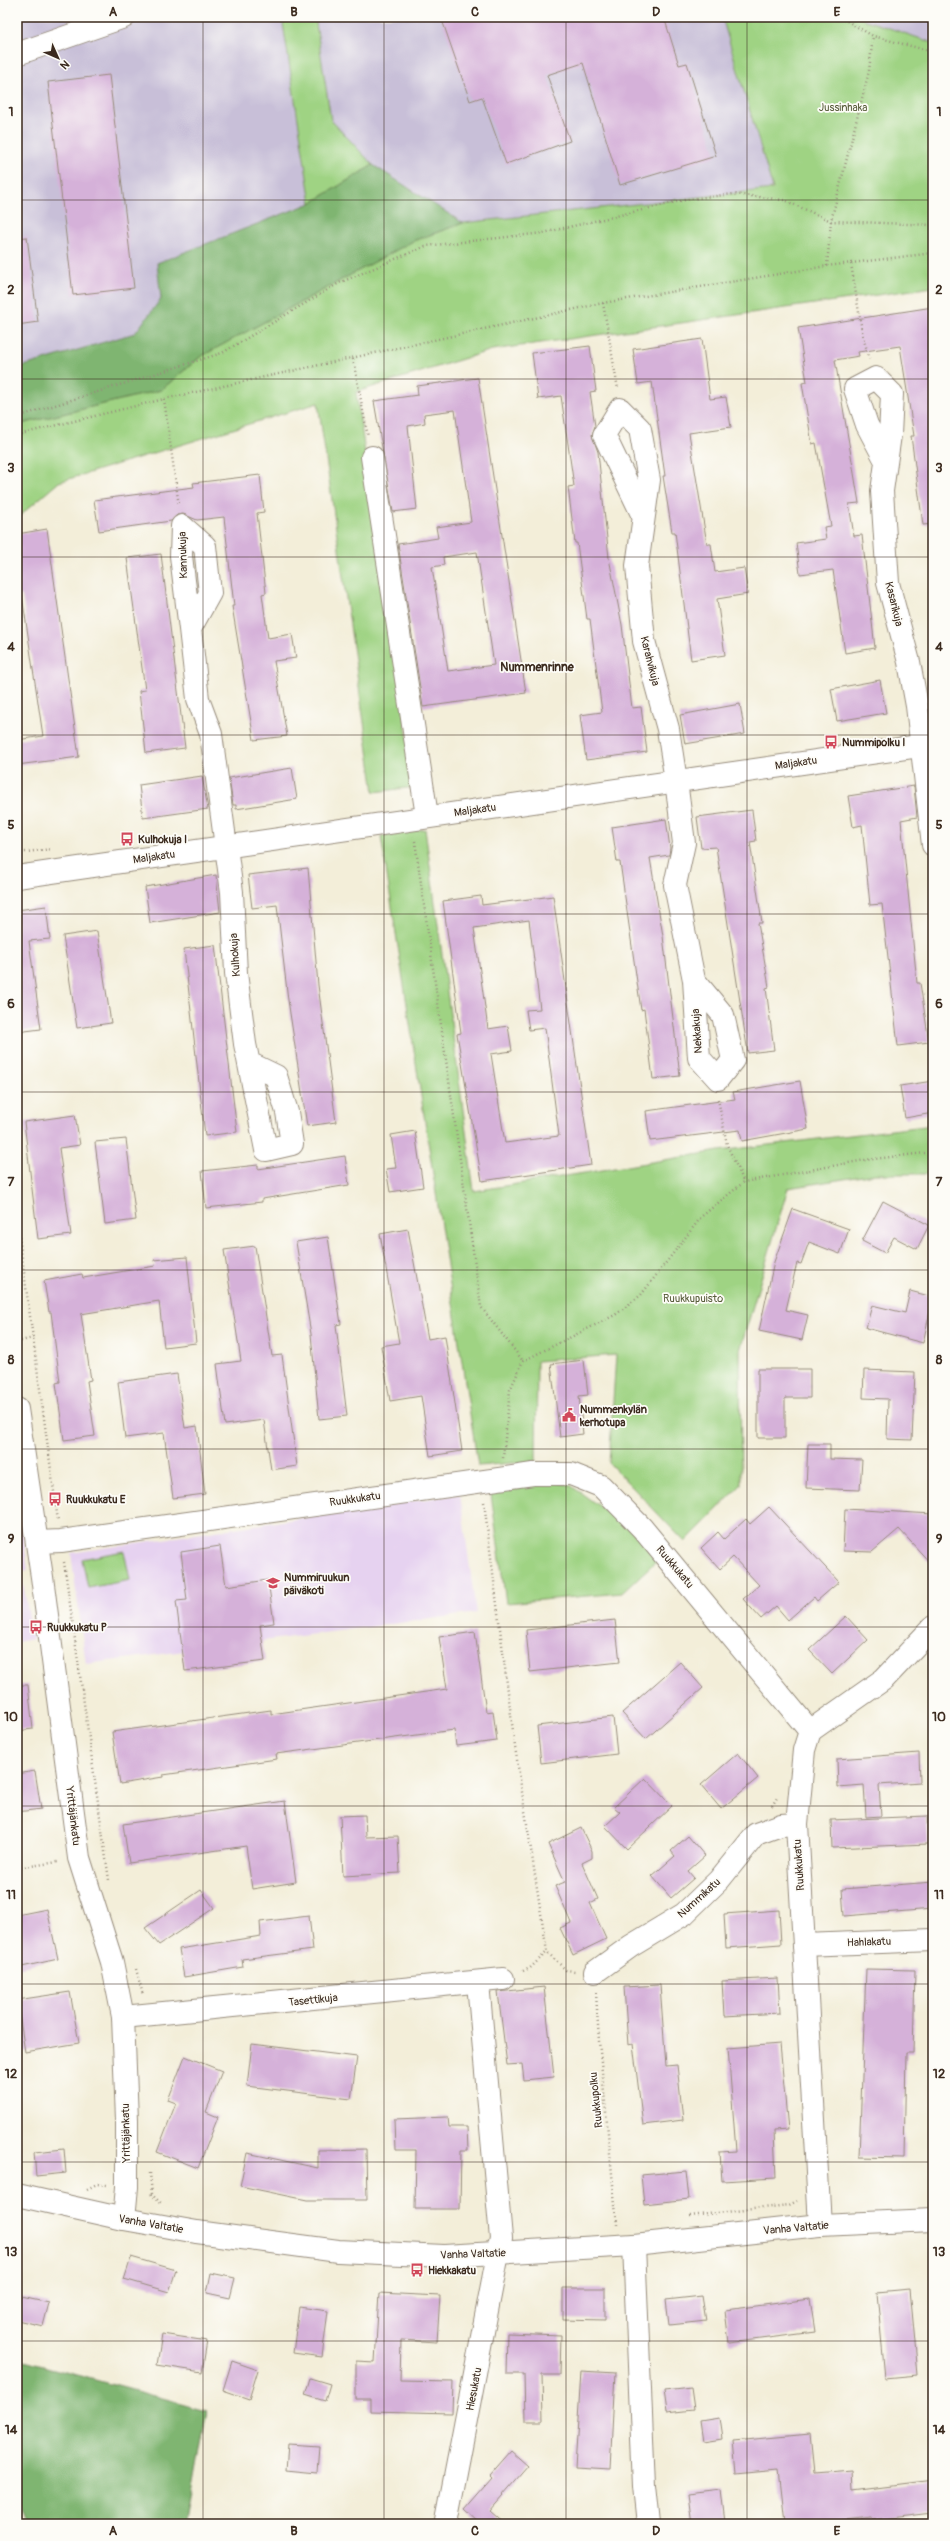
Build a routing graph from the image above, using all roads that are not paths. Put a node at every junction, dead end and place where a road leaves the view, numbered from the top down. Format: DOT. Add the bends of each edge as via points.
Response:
graph roads {
  1 [pos="124,17"];
  2 [pos="17,54"];
  3 [pos="372,457"];
  4 [pos="886,461"];
  5 [pos="643,516"];
  6 [pos="182,526"];
  7 [pos="928,744"];
  8 [pos="676,781"];
  9 [pos="420,818"];
  10 [pos="933,845"];
  11 [pos="226,847"];
  12 [pos="17,877"];
  13 [pos="694,980"];
  14 [pos="249,1063"];
  15 [pos="17,1409"];
  16 [pos="37,1542"];
  17 [pos="933,1627"];
  18 [pos="810,1732"];
  19 [pos="797,1824"];
  20 [pos="933,1940"];
  21 [pos="804,1944"];
  22 [pos="595,1972"];
  23 [pos="503,1980"];
  24 [pos="478,1983"];
  25 [pos="123,2018"];
  26 [pos="17,2195"];
  27 [pos="124,2219"];
  28 [pos="933,2220"];
  29 [pos="820,2225"];
  30 [pos="634,2245"];
  31 [pos="499,2254"];
  32 [pos="446,2524"];
  33 [pos="648,2524"];
  1 -- 2 [label="street"];
  3 -- 9 [label="street"];
  4 -- 4 [label="street, Kasarikuja" via="892,394 876,378 855,389 867,425"];
  4 -- 7 [label="street, Kasarikuja" via="882,491 888,583"];
  5 -- 5 [label="street, Karahvikuja" via="649,480 640,429 620,409 604,434"];
  5 -- 8 [label="street, Karahvikuja" via="637,566 644,641 668,729"];
  6 -- 11 [label="street, Kannukuja" via="205,546 210,593 190,629 198,699 211,734"];
  7 -- 8 [label="street, Maljakatu"];
  7 -- 10 [label="street, Kasarikuja"];
  8 -- 9 [label="street, Maljakatu"];
  8 -- 13 [label="street, Nekkakuja" via="684,843 675,885"];
  9 -- 11 [label="street, Maljakatu"];
  11 -- 12 [label="street, Maljakatu"];
  11 -- 14 [label="street, Kulhokuja" via="232,892 236,973"];
  13 -- 13 [label="street, Nekkakuja" via="699,1058 718,1079 732,1060 722,1015"];
  15 -- 16 [label="street, Yrittäjänkatu"];
  16 -- 18 [label="street, Ruukkukatu" via="61,1541 533,1474 571,1474 601,1486 642,1528"];
  16 -- 25 [label="street, Yrittäjänkatu" via="79,1858 112,1962"];
  17 -- 18 [label="street" via="884,1679"];
  18 -- 19 [label="street, Ruukkukatu" via="804,1750"];
  19 -- 21 [label="street, Ruukkukatu"];
  19 -- 22 [label="street, Nummikatu" via="780,1825 756,1834 719,1880 684,1914"];
  20 -- 21 [label="street, Hahlakatu"];
  21 -- 29 [label="street, Ruukkukatu"];
  23 -- 24 [label="street, Tasettikuja"];
  24 -- 25 [label="street, Tasettikuja"];
  24 -- 31 [label="street, Hiesukatu" via="501,2238"];
  25 -- 27 [label="street, Yrittäjänkatu" via="127,2188"];
  26 -- 27 [label="street, Vanha Valtatie"];
  27 -- 31 [label="street, Vanha Valtatie" via="338,2251 444,2256"];
  28 -- 29 [label="street, Vanha Valtatie"];
  29 -- 30 [label="street, Vanha Valtatie"];
  30 -- 31 [label="street, Vanha Valtatie"];
  30 -- 33 [label="street" via="644,2486"];
  31 -- 32 [label="street, Hiesukatu"];
}
